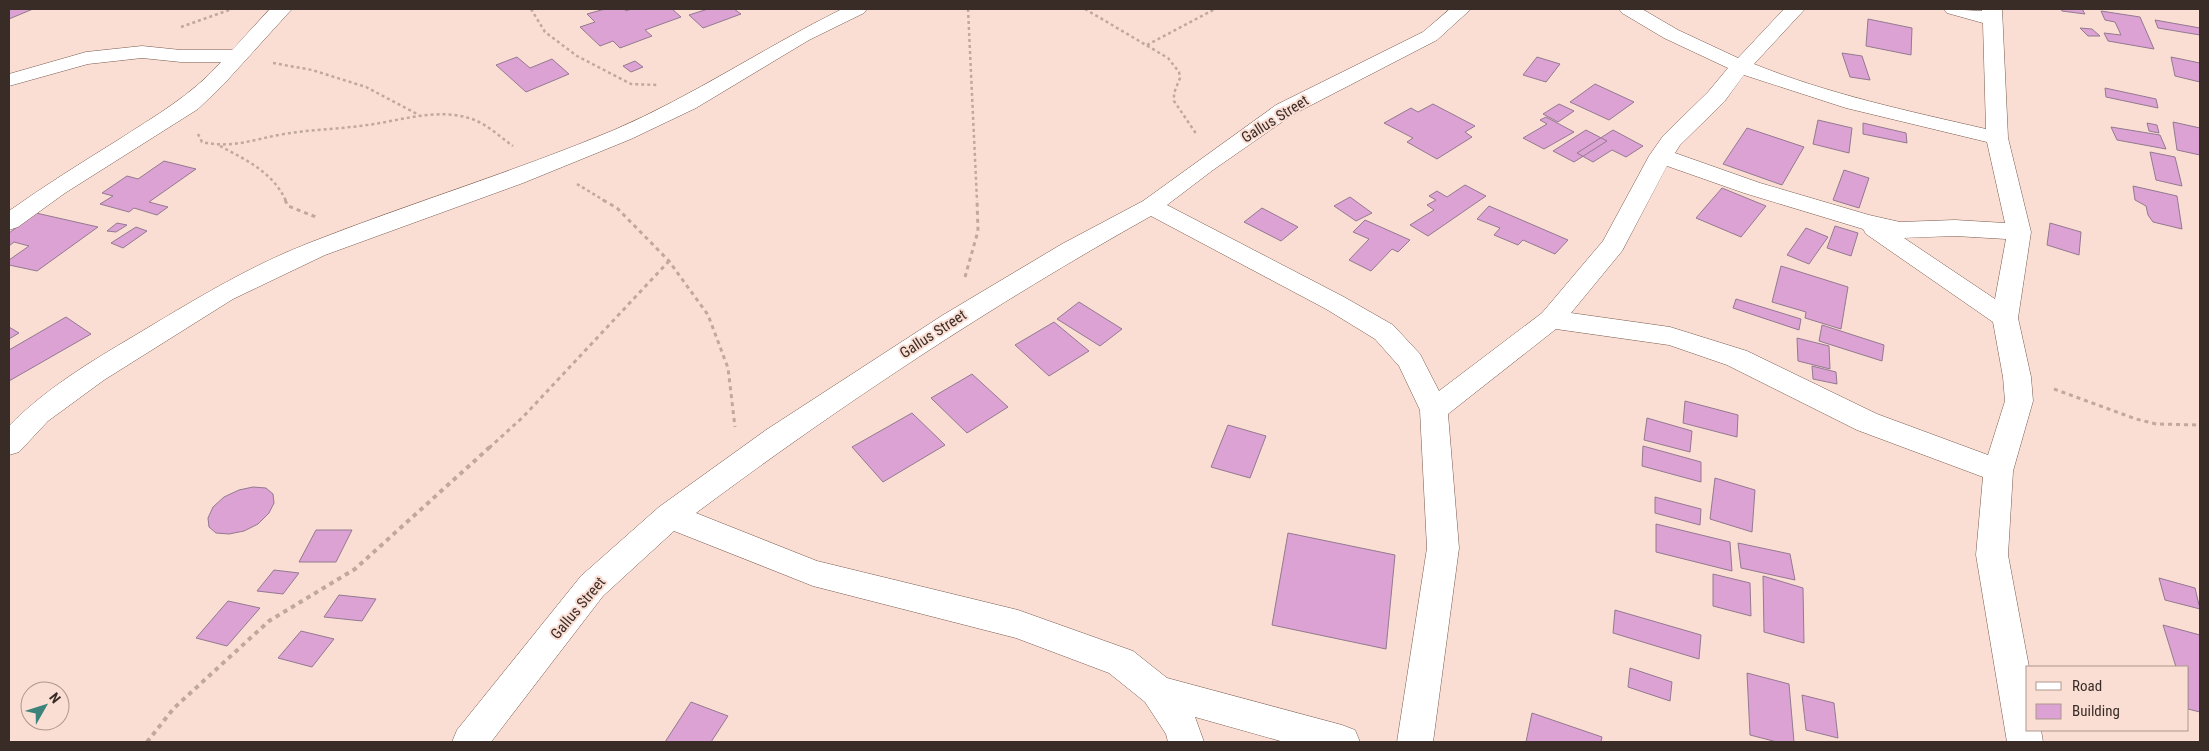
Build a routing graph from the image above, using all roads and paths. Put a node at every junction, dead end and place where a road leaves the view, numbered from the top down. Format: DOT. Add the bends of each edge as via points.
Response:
graph roads {
  1 [pos="282,9"];
  2 [pos="532,9"];
  3 [pos="856,9"];
  4 [pos="968,9"];
  5 [pos="1085,9"];
  6 [pos="1215,9"];
  7 [pos="1461,9"];
  8 [pos="1629,9"];
  9 [pos="1795,9"];
  10 [pos="1954,9"];
  11 [pos="1992,14"];
  12 [pos="1147,46"];
  13 [pos="238,56"];
  14 [pos="1740,67"];
  15 [pos="9,80"];
  16 [pos="659,84"];
  17 [pos="184,108"];
  18 [pos="420,115"];
  19 [pos="1997,138"];
  20 [pos="219,146"];
  21 [pos="1660,156"];
  22 [pos="1205,165"];
  23 [pos="545,166"];
  24 [pos="1151,206"];
  25 [pos="12,216"];
  26 [pos="1865,222"];
  27 [pos="372,230"];
  28 [pos="2019,232"];
  29 [pos="669,261"];
  30 [pos="2005,318"];
  31 [pos="952,320"];
  32 [pos="1551,320"];
  33 [pos="2017,376"];
  34 [pos="1434,410"];
  35 [pos="2200,425"];
  36 [pos="9,444"];
  37 [pos="740,465"];
  38 [pos="1998,471"];
  39 [pos="670,516"];
  40 [pos="1157,691"];
  41 [pos="147,742"];
  42 [pos="470,742"];
  43 [pos="1186,742"];
  44 [pos="1342,742"];
  45 [pos="1414,742"];
  46 [pos="2025,742"];
  1 -- 13 [label="street"];
  2 -- 16 [label="path" via="545,32 577,56 631,84"];
  3 -- 23 [label="street" via="802,36 688,103"];
  4 -- 31 [label="path" via="978,231"];
  5 -- 12 [label="path"];
  6 -- 12 [label="path"];
  7 -- 22 [label="street, Gallus Street" via="1430,36 1284,110"];
  8 -- 14 [label="street" via="1683,42"];
  9 -- 14 [label="street"];
  10 -- 11 [label="street"];
  11 -- 19 [label="street"];
  12 -- 22 [label="path" via="1168,58 1179,72 1174,101 1199,138"];
  13 -- 15 [label="street" via="142,52 86,58"];
  13 -- 17 [label="street" via="216,81"];
  13 -- 18 [label="path" via="312,70 366,87"];
  14 -- 19 [label="street" via="1819,93"];
  14 -- 21 [label="street"];
  17 -- 20 [label="path" via="202,142"];
  17 -- 25 [label="street"];
  18 -- 20 [label="path"];
  18 -- 23 [label="path" via="472,120"];
  19 -- 28 [label="street"];
  20 -- 27 [label="path" via="266,172 284,195 288,206 323,220"];
  21 -- 26 [label="street"];
  21 -- 32 [label="street" via="1613,245"];
  22 -- 24 [label="street, Gallus Street"];
  23 -- 27 [label="street"];
  23 -- 29 [label="path" via="617,208"];
  24 -- 31 [label="street, Gallus Street"];
  24 -- 34 [label="street" via="1384,332 1410,362"];
  26 -- 28 [label="street" via="1900,230 1955,228"];
  26 -- 30 [label="street"];
  27 -- 36 [label="street" via="316,250 224,293 94,373 38,414"];
  28 -- 30 [label="street"];
  29 -- 37 [label="path" via="708,315 728,368"];
  29 -- 41 [label="path" via="523,417 354,569 269,621 174,708"];
  30 -- 33 [label="street"];
  31 -- 37 [label="street, Gallus Street"];
  32 -- 34 [label="street"];
  32 -- 38 [label="street" via="1670,336 1696,344 1737,358 1866,422"];
  33 -- 35 [label="path" via="2156,424"];
  33 -- 38 [label="street" via="2019,402"];
  34 -- 45 [label="street" via="1443,548"];
  37 -- 39 [label="street, Gallus Street"];
  38 -- 46 [label="street" via="1992,555"];
  39 -- 40 [label="street" via="813,573 1018,624 1113,658"];
  39 -- 42 [label="street, Gallus Street" via="592,586"];
  40 -- 43 [label="street" via="1182,728"];
  40 -- 44 [label="street"];
}
